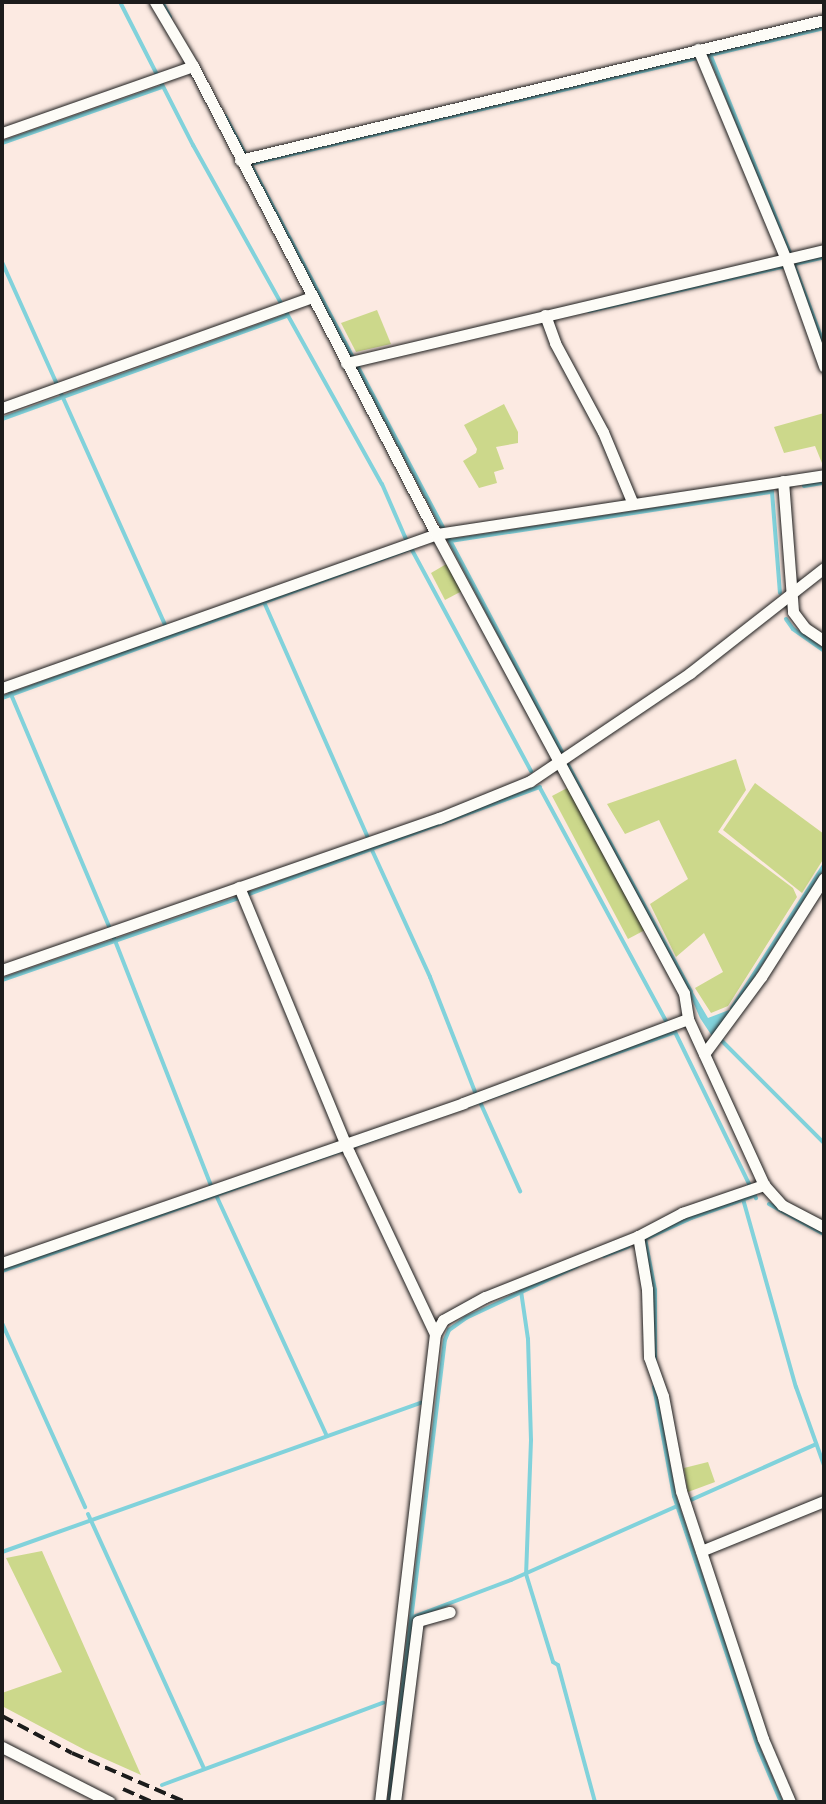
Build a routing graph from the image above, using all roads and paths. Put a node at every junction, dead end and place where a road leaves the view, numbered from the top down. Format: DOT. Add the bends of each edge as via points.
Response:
graph roads {
  1 [pos="155,2"];
  2 [pos="824,20"];
  3 [pos="700,54"];
  4 [pos="193,66"];
  5 [pos="2,133"];
  6 [pos="244,158"];
  7 [pos="824,250"];
  8 [pos="789,261"];
  9 [pos="312,297"];
  10 [pos="545,315"];
  11 [pos="819,334"];
  12 [pos="351,361"];
  13 [pos="824,366"];
  14 [pos="2,408"];
  15 [pos="824,475"];
  16 [pos="783,481"];
  17 [pos="633,504"];
  18 [pos="443,533"];
  19 [pos="824,568"];
  20 [pos="791,595"];
  21 [pos="824,641"];
  22 [pos="2,688"];
  23 [pos="559,761"];
  24 [pos="824,878"];
  25 [pos="239,887"];
  26 [pos="2,970"];
  27 [pos="688,1019"];
  28 [pos="704,1054"];
  29 [pos="347,1147"];
  30 [pos="755,1188"];
  31 [pos="824,1227"];
  32 [pos="638,1236"];
  33 [pos="2,1263"];
  34 [pos="435,1334"];
  35 [pos="824,1501"];
  36 [pos="701,1551"];
  37 [pos="450,1612"];
  38 [pos="410,1626"];
  39 [pos="2,1747"];
  40 [pos="393,1759"];
  41 [pos="101,1801"];
  42 [pos="380,1802"];
  43 [pos="395,1802"];
  44 [pos="790,1802"];
  1 -- 4 [label="street"];
  2 -- 3 [label="street"];
  3 -- 6 [label="street"];
  3 -- 8 [label="street"];
  4 -- 5 [label="street"];
  4 -- 6 [label="street"];
  6 -- 9 [label="street"];
  7 -- 8 [label="street"];
  8 -- 10 [label="street"];
  8 -- 11 [label="street"];
  9 -- 12 [label="street"];
  9 -- 14 [label="street"];
  10 -- 12 [label="street"];
  10 -- 17 [label="street"];
  11 -- 13 [label="street"];
  12 -- 18 [label="street"];
  15 -- 16 [label="street"];
  16 -- 17 [label="street"];
  16 -- 20 [label="street"];
  17 -- 18 [label="street"];
  18 -- 22 [label="street"];
  18 -- 23 [label="street"];
  19 -- 20 [label="street"];
  20 -- 21 [label="street" via="793,612"];
  20 -- 23 [label="street" via="690,673"];
  23 -- 25 [label="street" via="530,781 439,818"];
  23 -- 27 [label="street" via="684,993"];
  24 -- 28 [label="street" via="720,1038"];
  25 -- 26 [label="street"];
  25 -- 29 [label="street"];
  27 -- 28 [label="street"];
  27 -- 29 [label="street"];
  28 -- 30 [label="street"];
  29 -- 33 [label="street"];
  29 -- 34 [label="street"];
  30 -- 31 [label="street"];
  30 -- 32 [label="street" via="682,1213"];
  32 -- 34 [label="street" via="485,1297 443,1320"];
  32 -- 36 [label="street" via="647,1289 650,1364 663,1396 685,1503"];
  34 -- 38 [label="street"];
  35 -- 36 [label="street"];
  36 -- 44 [label="street" via="763,1739"];
  37 -- 38 [label="street"];
  38 -- 40 [label="street"];
  39 -- 41 [label="street"];
  40 -- 42 [label="street"];
  40 -- 43 [label="street"];
}
